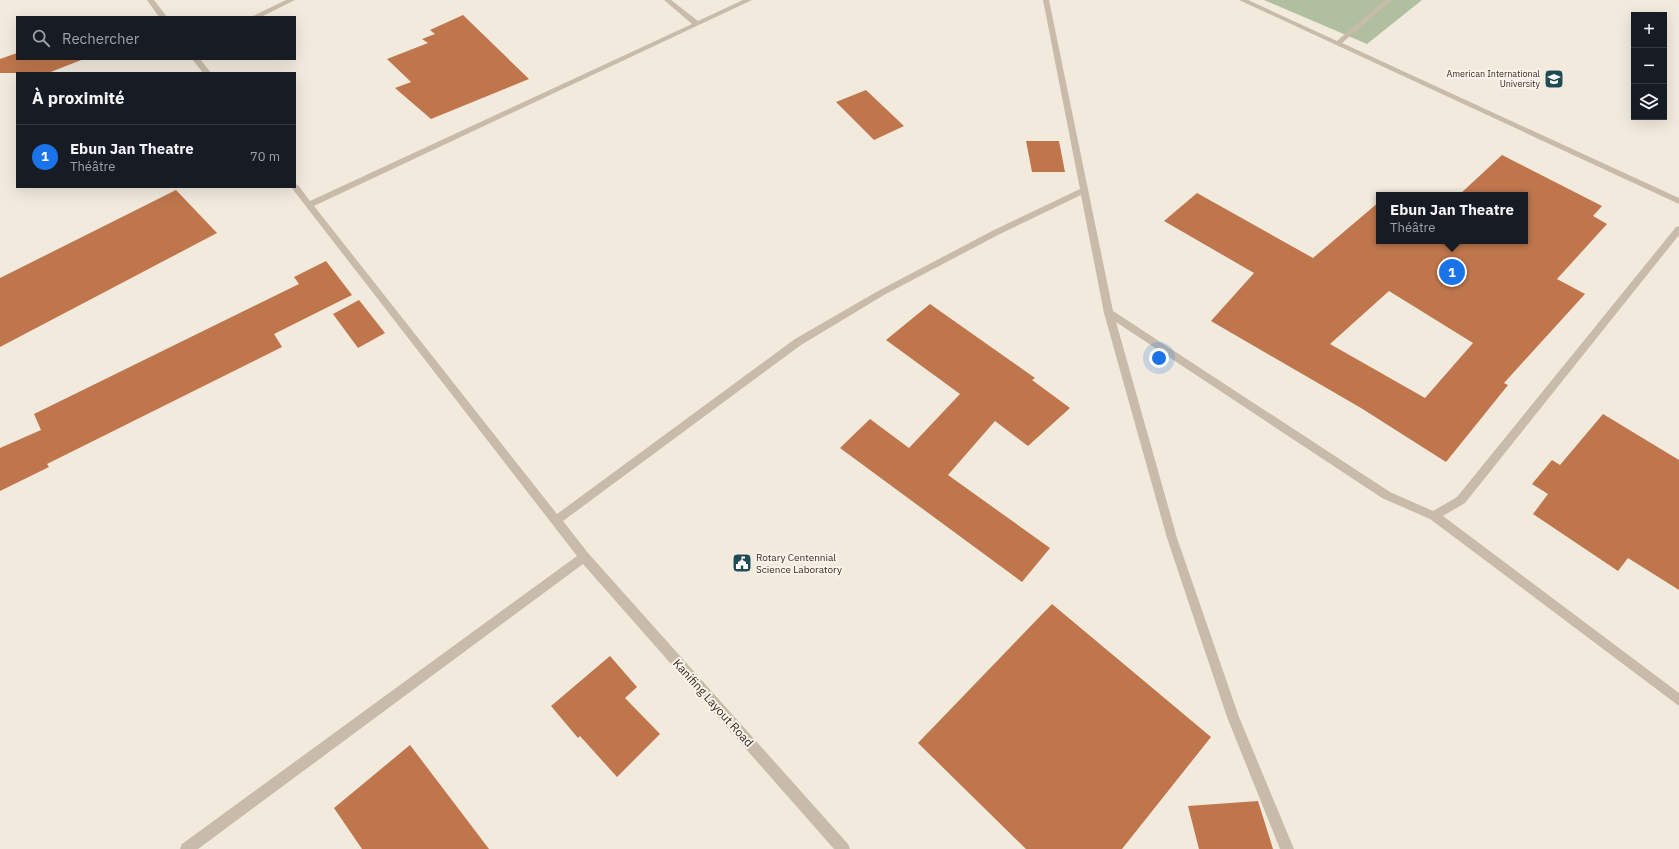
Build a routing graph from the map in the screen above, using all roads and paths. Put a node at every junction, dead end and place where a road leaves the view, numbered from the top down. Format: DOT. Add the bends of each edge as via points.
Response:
graph roads {
  1 [pos="150,0"];
  2 [pos="292,0"];
  3 [pos="666,0"];
  4 [pos="749,0"];
  5 [pos="1046,0"];
  6 [pos="1242,0"];
  7 [pos="1389,0"];
  8 [pos="162,16"];
  9 [pos="257,16"];
  10 [pos="697,24"];
  11 [pos="1337,44"];
  12 [pos="197,60"];
  13 [pos="206,72"];
  14 [pos="296,188"];
  15 [pos="1084,190"];
  16 [pos="1679,201"];
  17 [pos="309,206"];
  18 [pos="1679,230"];
  19 [pos="1109,313"];
  20 [pos="1434,516"];
  21 [pos="555,521"];
  22 [pos="584,557"];
  23 [pos="1679,700"];
  24 [pos="187,849"];
  25 [pos="843,849"];
  26 [pos="1287,849"];
  1 -- 8 [label="street"];
  2 -- 9 [label="street"];
  3 -- 10 [label="street"];
  4 -- 10 [label="street"];
  5 -- 15 [label="street"];
  6 -- 11 [label="street"];
  7 -- 11 [label="street"];
  10 -- 17 [label="street"];
  11 -- 16 [label="street"];
  12 -- 13 [label="street"];
  14 -- 17 [label="street, Kanifing Layout Road"];
  15 -- 19 [label="street"];
  15 -- 21 [label="street" via="995,232 881,293 798,342"];
  17 -- 21 [label="street, Kanifing Layout Road"];
  18 -- 20 [label="street" via="1461,500"];
  19 -- 20 [label="street" via="1386,495"];
  19 -- 26 [label="street" via="1172,538 1233,717"];
  20 -- 23 [label="street"];
  21 -- 22 [label="street, Kanifing Layout Road"];
  22 -- 24 [label="street"];
  22 -- 25 [label="street, Kanifing Layout Road"];
}
